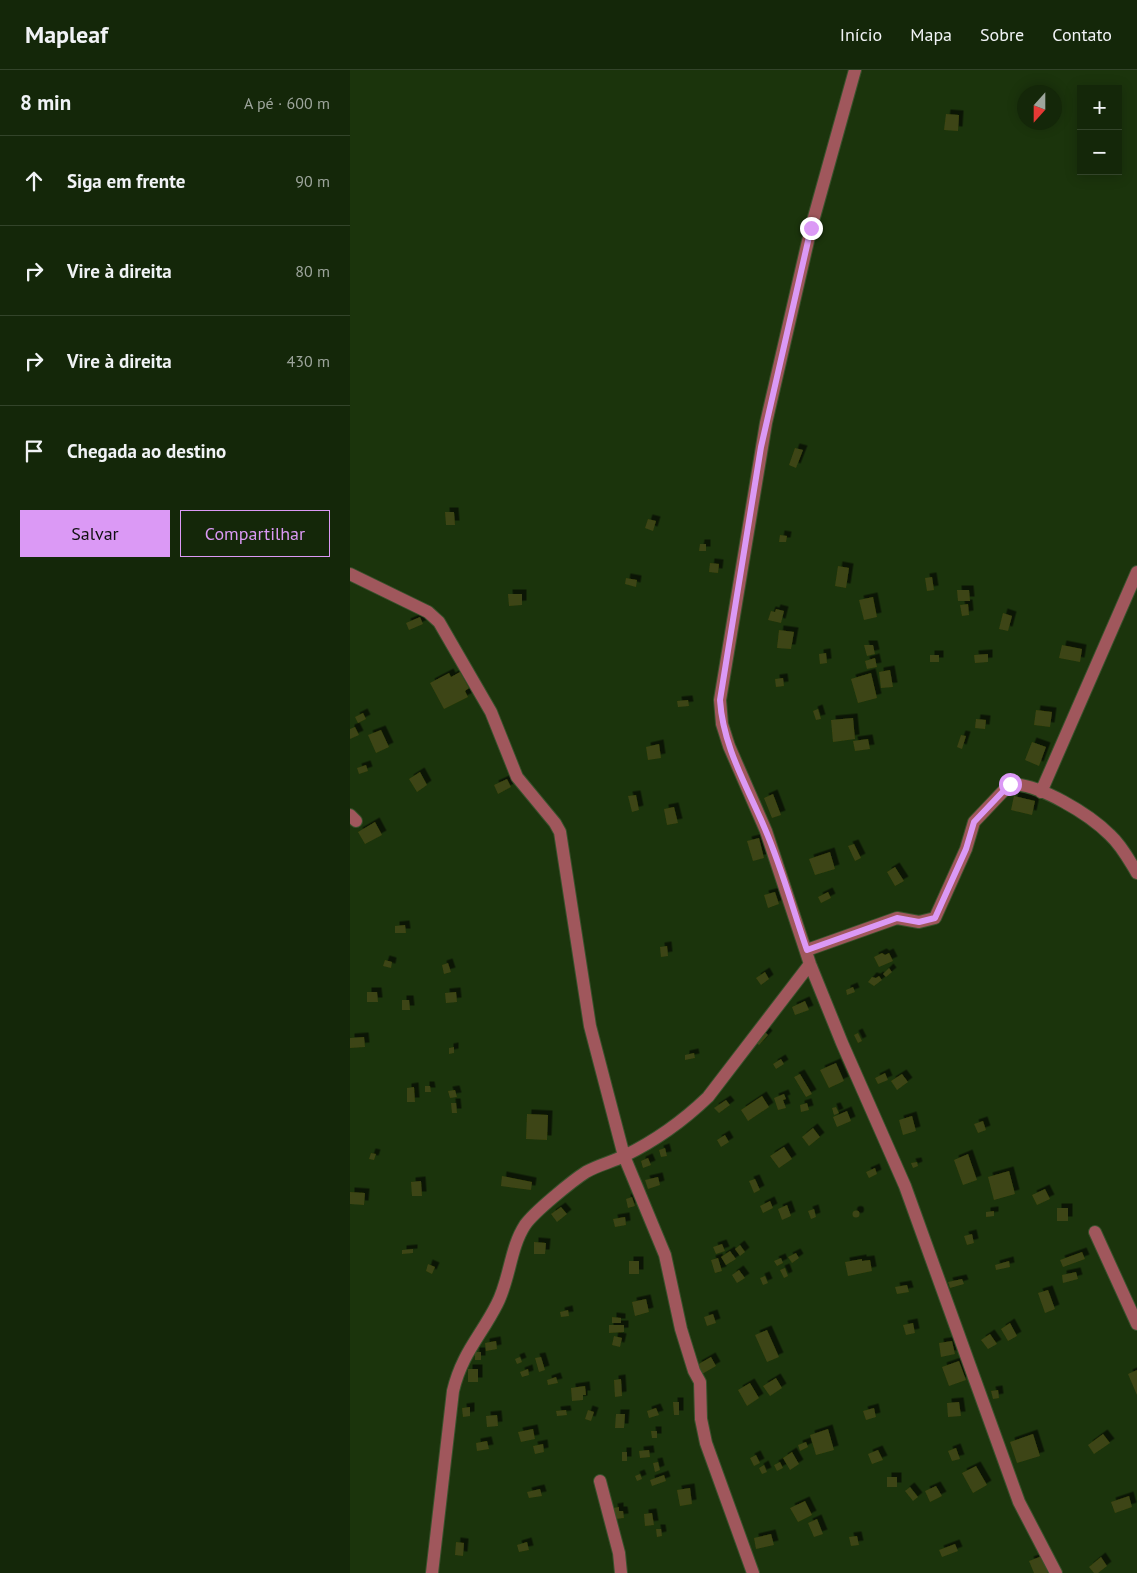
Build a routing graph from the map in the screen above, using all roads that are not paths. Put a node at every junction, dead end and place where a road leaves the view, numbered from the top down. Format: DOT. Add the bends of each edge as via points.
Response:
graph roads {
  1 [pos="855,70"];
  2 [pos="1137,572"];
  3 [pos="350,574"];
  4 [pos="1041,792"];
  5 [pos="1137,873"];
  6 [pos="807,950"];
  7 [pos="810,964"];
  8 [pos="624,1156"];
  9 [pos="1095,1232"];
  10 [pos="1137,1324"];
  11 [pos="600,1481"];
  12 [pos="432,1573"];
  13 [pos="621,1573"];
  14 [pos="753,1573"];
  15 [pos="1056,1573"];
  1 -- 6 [label="street" via="811,228 766,423 720,700 722,724 729,746 766,831"];
  2 -- 4 [label="street"];
  3 -- 8 [label="street" via="428,612 439,622 491,712 517,776 560,832 590,1026"];
  4 -- 5 [label="street" via="1073,807 1109,833"];
  4 -- 6 [label="street" via="1010,784 977,817 935,918 919,922 897,918"];
  6 -- 7 [label="street"];
  7 -- 8 [label="street" via="708,1097 676,1125"];
  7 -- 15 [label="street" via="905,1186 1019,1502"];
  8 -- 12 [label="street" via="574,1180 526,1223 520,1235 498,1302 470,1346 457,1374"];
  8 -- 14 [label="street" via="665,1255 681,1329 700,1382 701,1419 706,1443"];
  9 -- 10 [label="street"];
  11 -- 13 [label="street" via="620,1553"];
}
